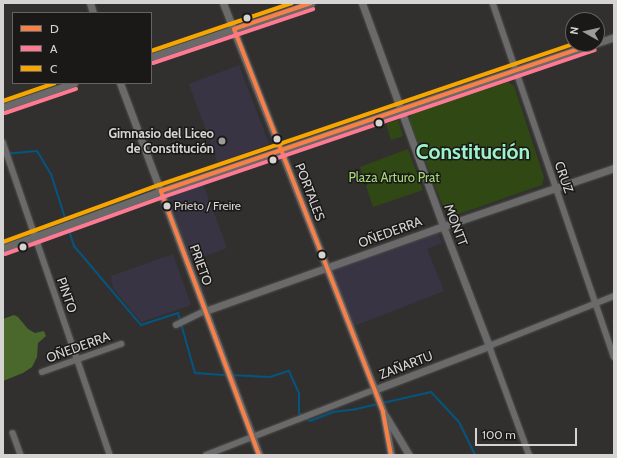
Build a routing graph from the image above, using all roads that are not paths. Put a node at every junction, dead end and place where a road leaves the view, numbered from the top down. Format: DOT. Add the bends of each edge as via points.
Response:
graph roads {
  1 [pos="224,3"];
  2 [pos="311,3"];
  3 [pos="362,3"];
  4 [pos="493,3"];
  5 [pos="234,29"];
  6 [pos="570,52"];
  7 [pos="152,57"];
  8 [pos="515,71"];
  9 [pos="71,84"];
  10 [pos="120,84"];
  11 [pos="3,107"];
  12 [pos="400,110"];
  13 [pos="3,142"];
  14 [pos="281,150"];
  15 [pos="614,168"];
  16 [pos="556,187"];
  17 [pos="160,191"];
  18 [pos="443,226"];
  19 [pos="35,236"];
  20 [pos="3,248"];
  21 [pos="326,268"];
  22 [pos="614,296"];
  23 [pos="594,303"];
  24 [pos="205,311"];
  25 [pos="176,325"];
  26 [pos="121,344"];
  27 [pos="489,346"];
  28 [pos="614,357"];
  29 [pos="77,359"];
  30 [pos="42,372"];
  31 [pos="375,392"];
  32 [pos="383,412"];
  33 [pos="13,433"];
  34 [pos="253,437"];
  35 [pos="402,440"];
  36 [pos="389,444"];
  37 [pos="21,455"];
  38 [pos="110,455"];
  39 [pos="206,455"];
  40 [pos="259,455"];
  41 [pos="391,455"];
  42 [pos="409,455"];
  43 [pos="529,455"];
  1 -- 5 [label="street, PORTALES"];
  2 -- 5 [label="street"];
  3 -- 12 [label="street, MONTT"];
  4 -- 8 [label="street, CRUZ"];
  5 -- 7 [label="street"];
  5 -- 14 [label="street, PORTALES"];
  6 -- 8 [label="street"];
  8 -- 12 [label="street"];
  8 -- 16 [label="street, CRUZ"];
  9 -- 11 [label="street"];
  10 -- 17 [label="street, PRIETO"];
  12 -- 14 [label="street"];
  12 -- 18 [label="street, MONTT"];
  13 -- 19 [label="street, PINTO"];
  14 -- 17 [label="street"];
  14 -- 21 [label="street, PORTALES"];
  15 -- 16 [label="street, OÑEDERRA"];
  16 -- 18 [label="street, OÑEDERRA"];
  16 -- 23 [label="street, CRUZ"];
  17 -- 19 [label="street"];
  17 -- 24 [label="street, PRIETO"];
  18 -- 21 [label="street, OÑEDERRA"];
  18 -- 27 [label="street, MONTT"];
  19 -- 20 [label="street"];
  19 -- 29 [label="street, PINTO"];
  21 -- 24 [label="street, OÑEDERRA"];
  21 -- 31 [label="street, PORTALES"];
  22 -- 23 [label="street, ZAÑARTU"];
  23 -- 27 [label="street, ZAÑARTU"];
  23 -- 28 [label="street, CRUZ"];
  24 -- 25 [label="street, OÑEDERRA"];
  24 -- 34 [label="street, PRIETO"];
  26 -- 29 [label="street, OÑEDERRA"];
  27 -- 31 [label="street, ZAÑARTU"];
  27 -- 43 [label="street, MONTT"];
  29 -- 30 [label="street, OÑEDERRA"];
  29 -- 38 [label="street, PINTO"];
  31 -- 32 [label="street, PORTALES"];
  31 -- 34 [label="street, ZAÑARTU" via="308,414"];
  32 -- 35 [label="street"];
  32 -- 36 [label="street"];
  33 -- 37 [label="street"];
  34 -- 39 [label="street, ZAÑARTU"];
  34 -- 40 [label="street, PRIETO"];
  35 -- 36 [label="street" via="394,439"];
  35 -- 42 [label="street"];
  36 -- 41 [label="street"];
}
